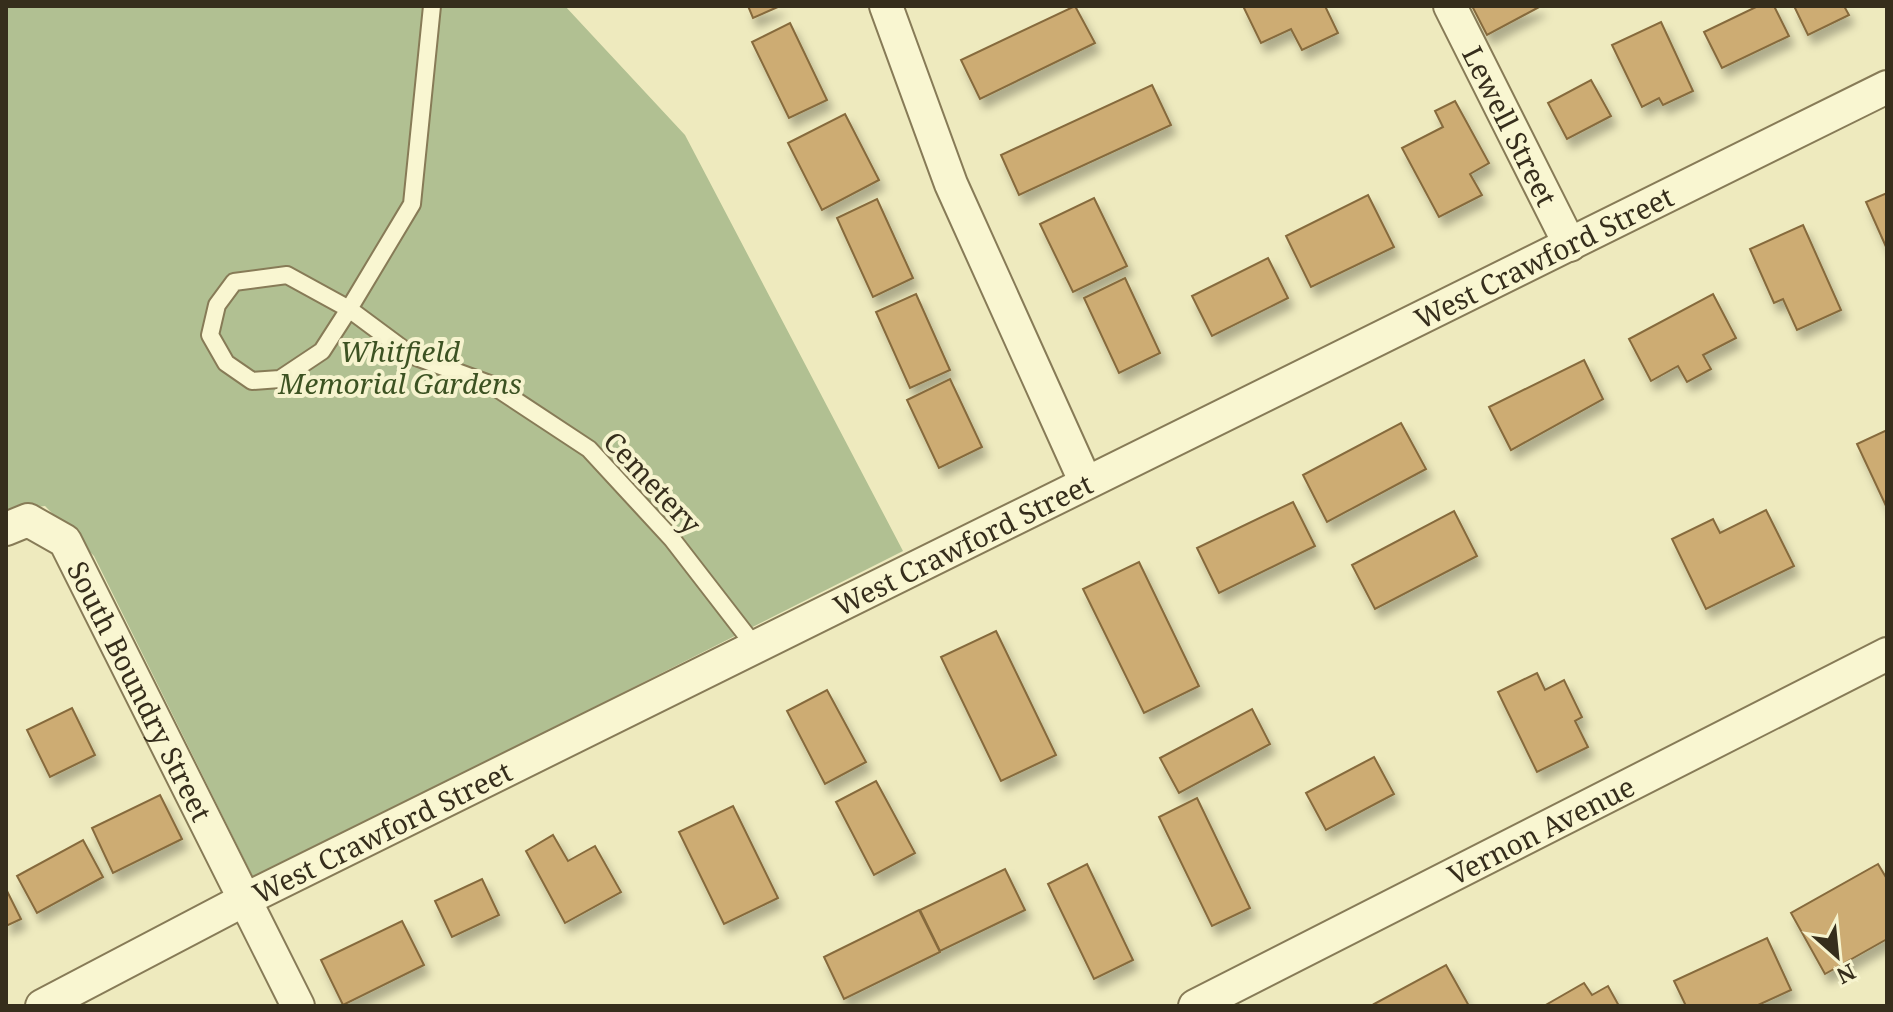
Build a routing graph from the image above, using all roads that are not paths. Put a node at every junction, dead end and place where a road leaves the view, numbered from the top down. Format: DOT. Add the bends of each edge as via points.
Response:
graph roads {
  1 [pos="432,6"];
  2 [pos="886,6"];
  3 [pos="1450,6"];
  4 [pos="1887,87"];
  5 [pos="1570,245"];
  6 [pos="349,309"];
  7 [pos="1085,481"];
  8 [pos="6,529"];
  9 [pos="754,645"];
  10 [pos="1887,654"];
  11 [pos="244,900"];
  12 [pos="42,1006"];
  13 [pos="298,1006"];
  14 [pos="1195,1006"];
  1 -- 6 [label="lane" via="412,204"];
  2 -- 7 [label="street" via="951,184"];
  3 -- 5 [label="street, Lewell Street"];
  4 -- 5 [label="street, West Crawford Street"];
  5 -- 7 [label="street, West Crawford Street"];
  6 -- 6 [label="lane" via="322,351 280,379 252,381 226,363 210,335 217,305 234,282 287,275"];
  6 -- 9 [label="lane, Cemetery" via="411,355 492,385 589,449 672,539"];
  7 -- 9 [label="street, West Crawford Street"];
  8 -- 11 [label="street, South Boundry Street" via="28,520 65,541"];
  9 -- 11 [label="street, West Crawford Street"];
  10 -- 14 [label="street, Vernon Avenue"];
  11 -- 12 [label="street, West Crawford Street"];
  11 -- 13 [label="street"];
}
